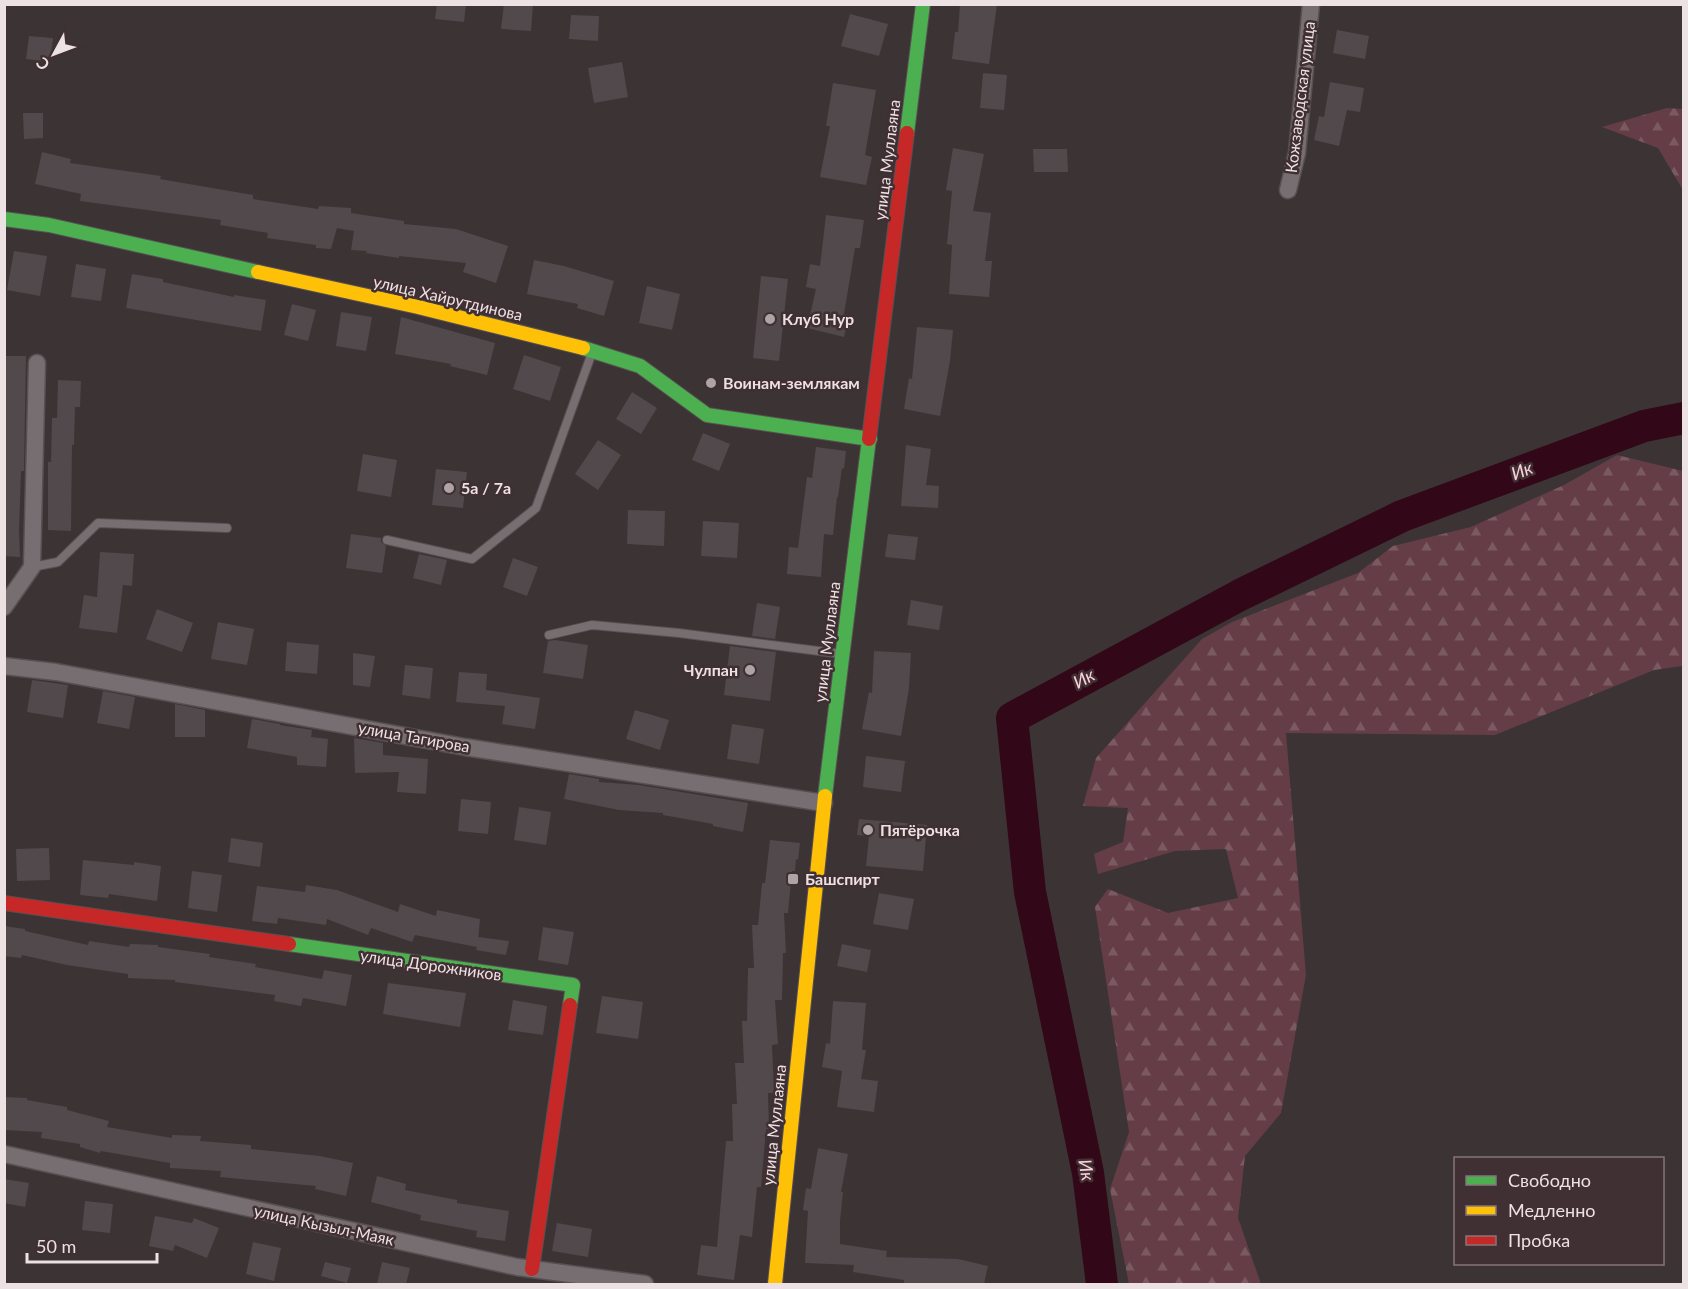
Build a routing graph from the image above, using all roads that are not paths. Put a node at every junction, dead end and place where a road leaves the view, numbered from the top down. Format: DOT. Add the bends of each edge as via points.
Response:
graph roads {
  1 [pos="923,4"];
  2 [pos="1311,4"];
  3 [pos="1288,190"];
  4 [pos="4,219"];
  5 [pos="593,350"];
  6 [pos="37,363"];
  7 [pos="870,439"];
  8 [pos="227,528"];
  9 [pos="387,540"];
  10 [pos="32,567"];
  11 [pos="4,607"];
  12 [pos="549,634"];
  13 [pos="843,654"];
  14 [pos="4,666"];
  15 [pos="824,803"];
  16 [pos="4,903"];
  17 [pos="4,1154"];
  18 [pos="524,1268"];
  19 [pos="513,1284"];
  20 [pos="645,1284"];
  21 [pos="775,1284"];
  1 -- 7 [label="street, улица Муллаяна"];
  2 -- 3 [label="street, Кожзаводская улица" via="1297,153"];
  4 -- 5 [label="street, улица Хайрутдинова" via="49,225 418,307"];
  5 -- 7 [label="street, улица Хайрутдинова" via="640,366 707,415"];
  5 -- 9 [label="lane" via="536,508 472,559"];
  6 -- 10 [label="street"];
  7 -- 13 [label="street, улица Муллаяна"];
  8 -- 10 [label="lane" via="98,523 58,562"];
  10 -- 11 [label="street"];
  12 -- 13 [label="lane" via="592,625"];
  13 -- 15 [label="street, улица Муллаяна"];
  14 -- 15 [label="street, улица Тагирова" via="56,672 465,747"];
  15 -- 21 [label="street, улица Муллаяна"];
  16 -- 18 [label="street, улица Дорожников" via="573,985"];
  17 -- 18 [label="street, улица Кызыл-Маяк"];
  18 -- 19 [label="street, улица Дорожников"];
  18 -- 20 [label="street, улица Кызыл-Маяк"];
}
